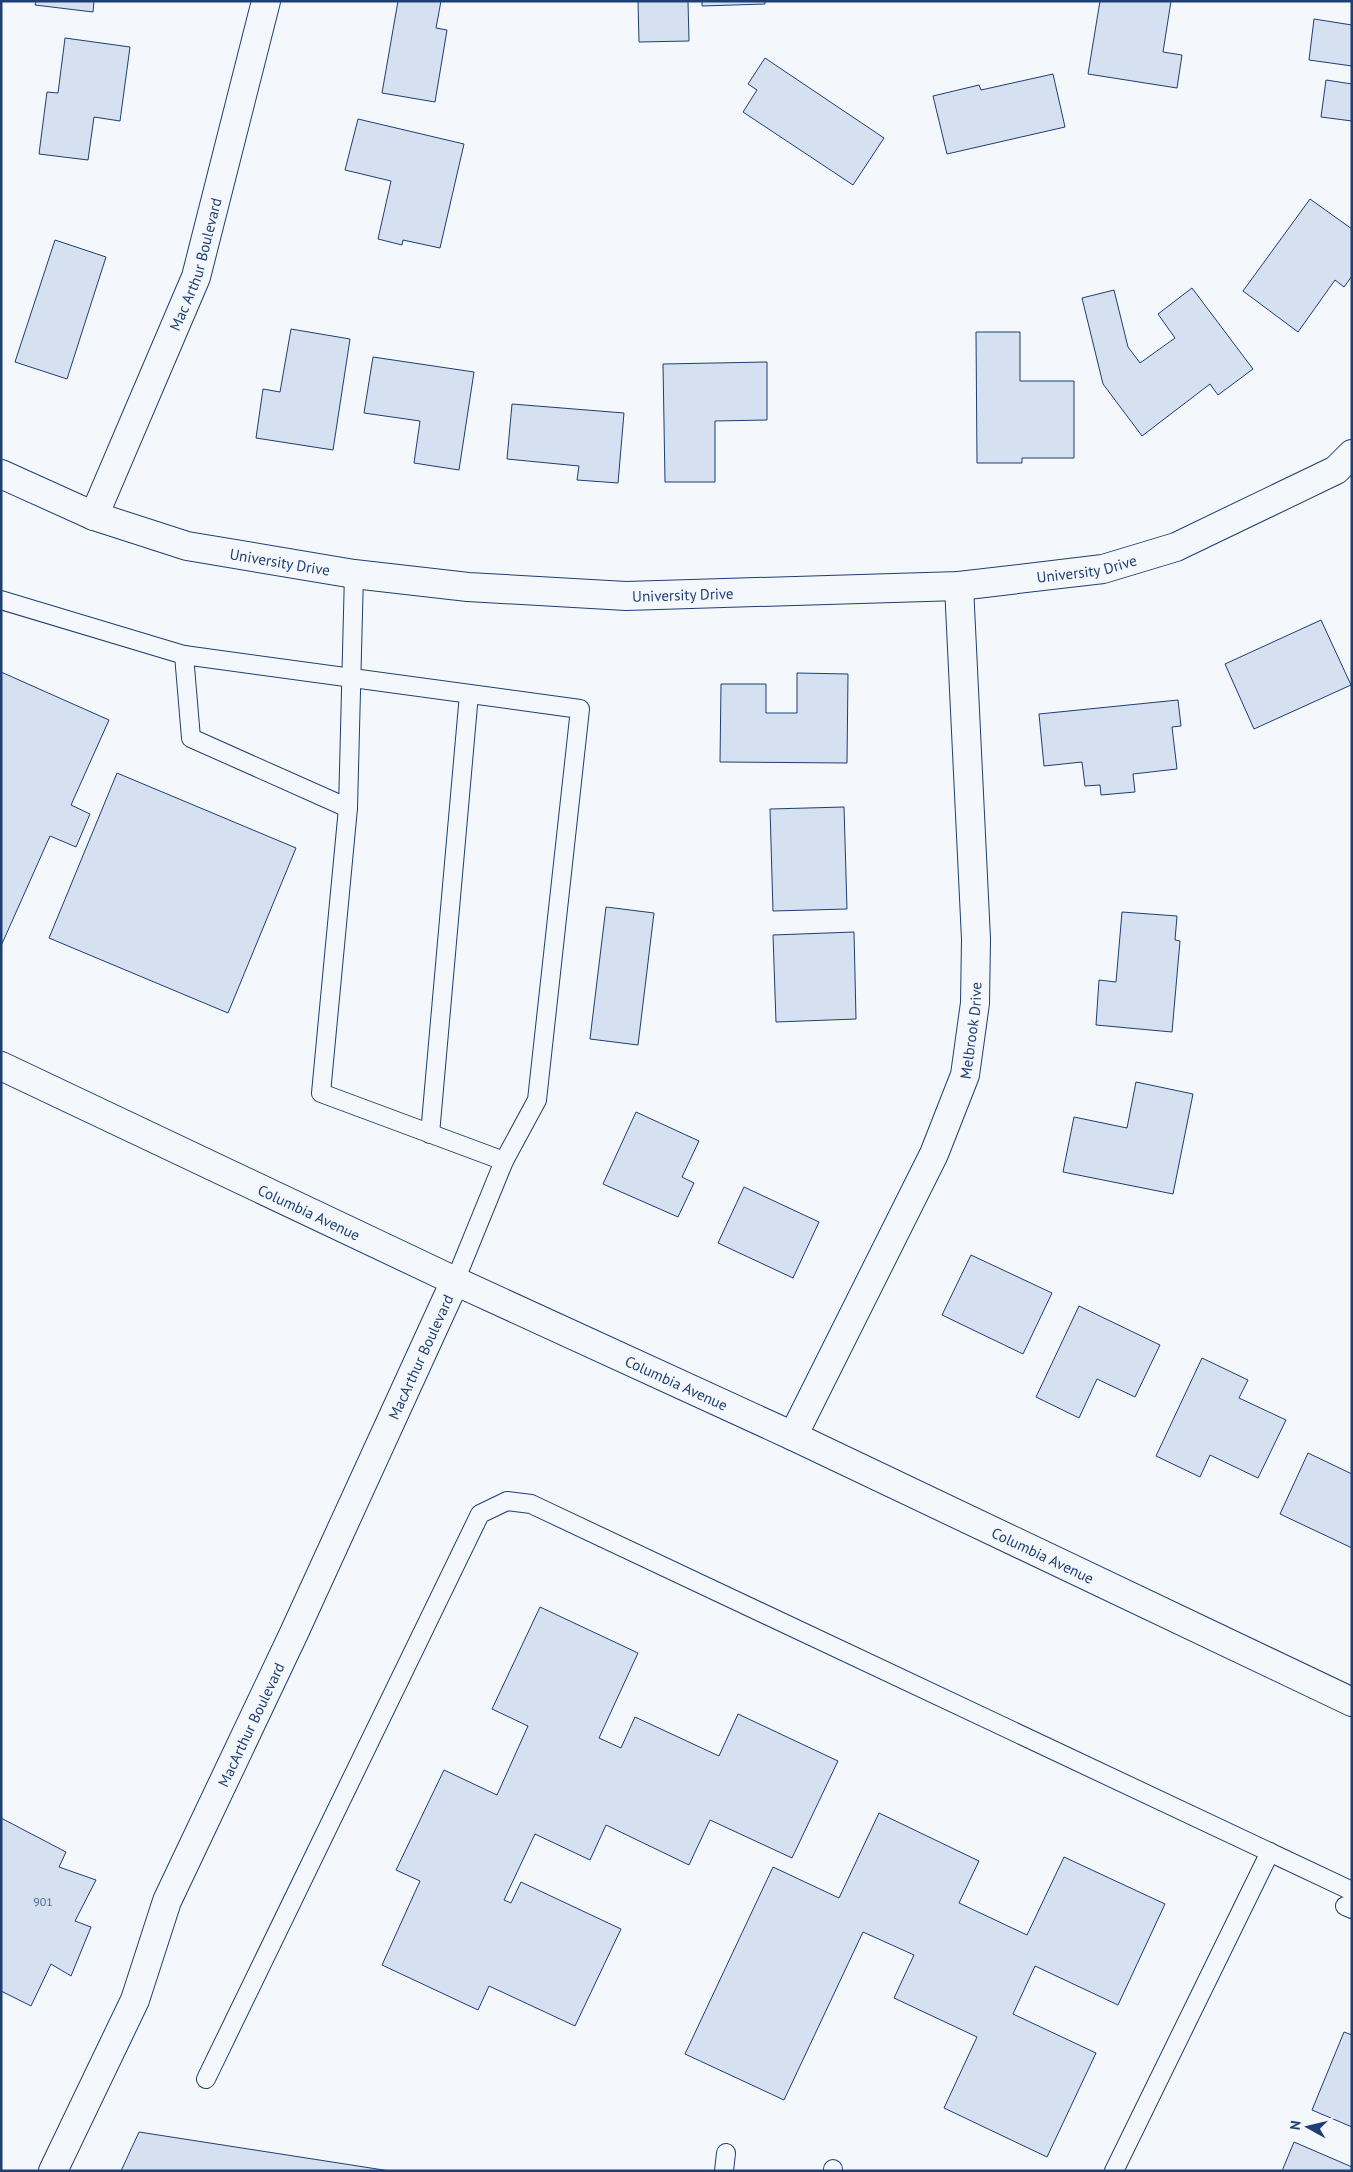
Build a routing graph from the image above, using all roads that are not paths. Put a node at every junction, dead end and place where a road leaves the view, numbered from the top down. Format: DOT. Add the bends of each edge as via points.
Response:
graph roads {
  1 [pos="266,1"];
  2 [pos="1352,454"];
  3 [pos="1,474"];
  4 [pos="94,516"];
  5 [pos="354,574"];
  6 [pos="959,586"];
  7 [pos="1,600"];
  8 [pos="184,655"];
  9 [pos="353,679"];
  10 [pos="468,694"];
  11 [pos="348,808"];
  12 [pos="1,1066"];
  13 [pos="430,1134"];
  14 [pos="504,1161"];
  15 [pos="455,1281"];
  16 [pos="793,1436"];
  17 [pos="1352,1702"];
  18 [pos="1270,1852"];
  19 [pos="1350,1902"];
  20 [pos="206,2079"];
  21 [pos="726,2153"];
  22 [pos="54,2171"];
  23 [pos="724,2171"];
  24 [pos="1114,2171"];
  1 -- 4 [label="street, Mac Arthur Boulevard" via="196,277"];
  2 -- 6 [label="street, University Drive" via="1336,470 1176,547 1103,569"];
  3 -- 4 [label="street, University Drive"];
  4 -- 5 [label="street, University Drive" via="187,546"];
  5 -- 6 [label="street, University Drive" via="468,587 626,596"];
  5 -- 9 [label="lane"];
  6 -- 16 [label="street, Melbrook Drive" via="976,939 975,1003 966,1075 934,1154"];
  7 -- 8 [label="lane"];
  8 -- 9 [label="lane"];
  8 -- 11 [label="lane" via="191,738"];
  9 -- 10 [label="lane"];
  9 -- 11 [label="lane"];
  10 -- 13 [label="lane"];
  10 -- 14 [label="lane" via="580,708 536,1100"];
  11 -- 13 [label="lane" via="321,1093"];
  12 -- 15 [label="street, Columbia Avenue"];
  13 -- 14 [label="lane"];
  14 -- 15 [label="lane"];
  15 -- 16 [label="street, Columbia Avenue"];
  15 -- 22 [label="street, MacArthur Boulevard" via="167,1901 134,2000"];
  16 -- 17 [label="street, Columbia Avenue"];
  18 -- 19 [label="lane"];
  18 -- 20 [label="lane" via="531,1504 507,1501 480,1514"];
  18 -- 24 [label="lane"];
  21 -- 23 [label="lane"];
}
